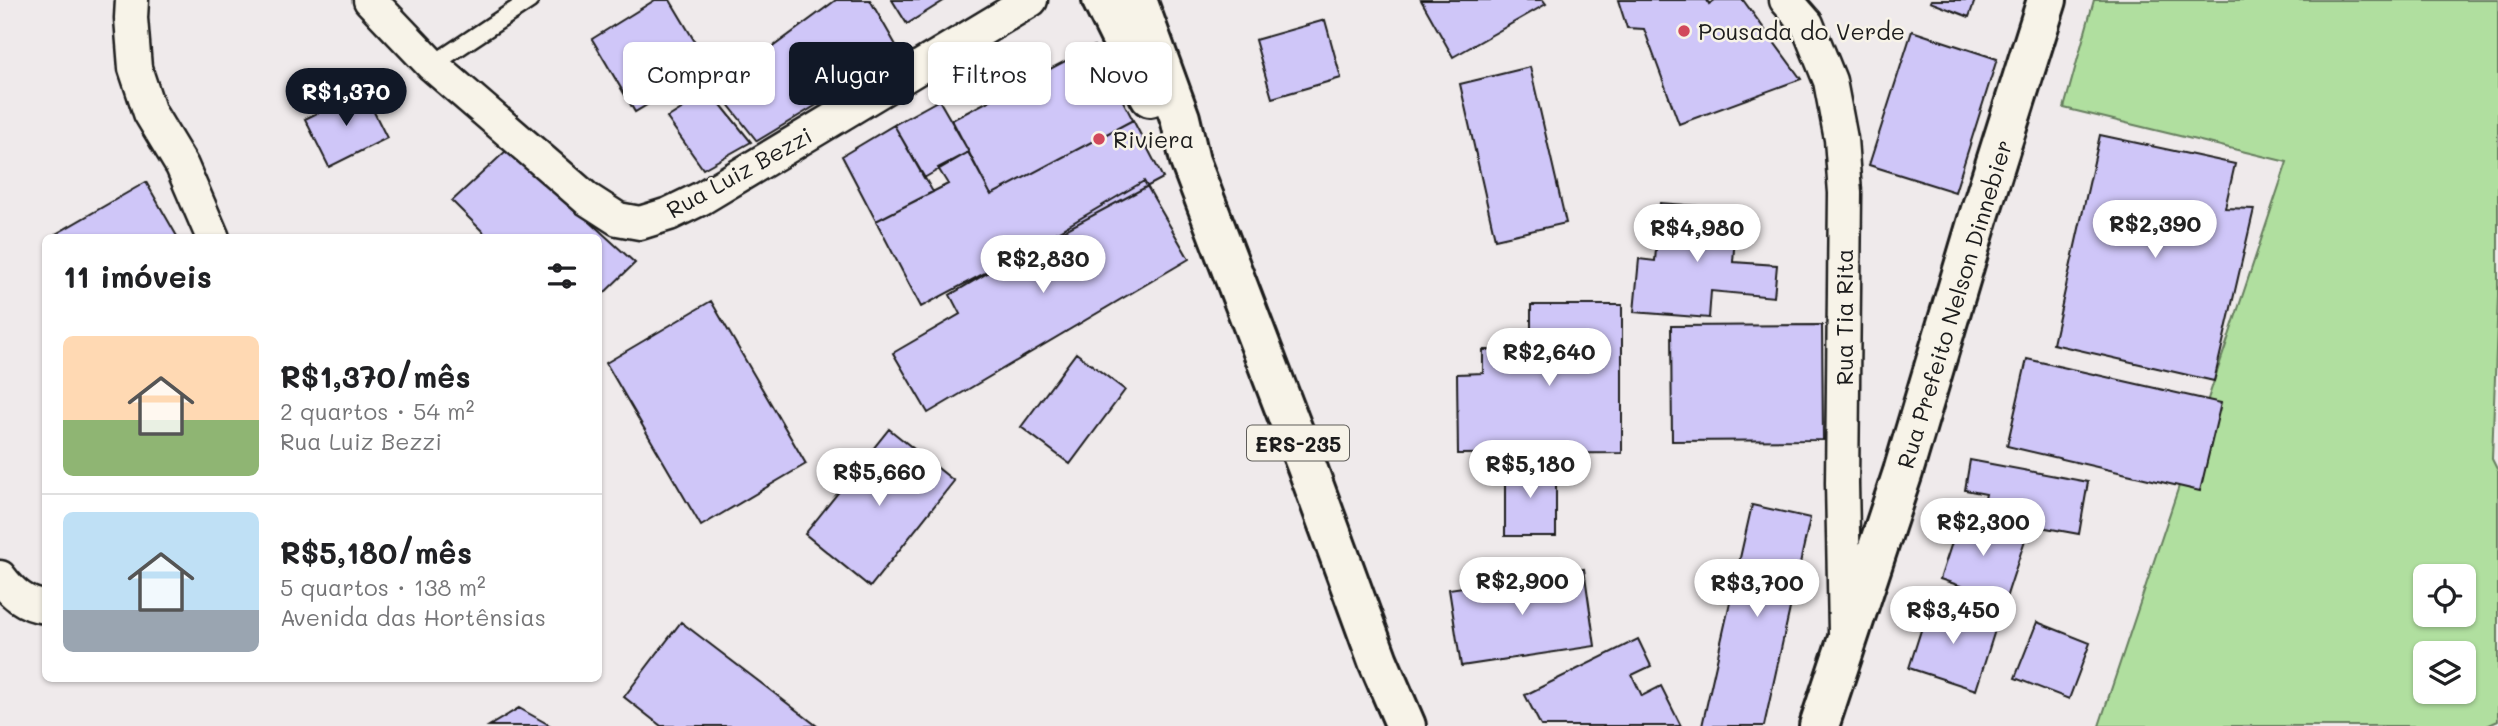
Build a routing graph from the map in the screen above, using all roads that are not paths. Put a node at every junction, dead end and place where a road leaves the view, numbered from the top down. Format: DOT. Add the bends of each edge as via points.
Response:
graph roads {
  1 [pos="132,0"];
  2 [pos="370,0"];
  3 [pos="530,0"];
  4 [pos="1031,0"];
  5 [pos="1102,0"];
  6 [pos="1119,0"];
  7 [pos="1137,0"];
  8 [pos="1786,0"];
  9 [pos="2047,0"];
  10 [pos="1142,42"];
  11 [pos="1152,42"];
  12 [pos="432,65"];
  13 [pos="1172,96"];
  14 [pos="1190,160"];
  15 [pos="211,234"];
  16 [pos="0,577"];
  17 [pos="42,607"];
  18 [pos="1845,648"];
  19 [pos="1406,726"];
  20 [pos="1819,726"];
  1 -- 15 [label="street" via="135,68 150,113 182,166"];
  2 -- 12 [label="street, Rua Luiz Bezzi"];
  3 -- 12 [label="lane"];
  4 -- 12 [label="street, Rua Luiz Bezzi" via="702,198 640,223 618,219 587,199"];
  5 -- 14 [label="main road, ERS-235" via="1166,130"];
  6 -- 10 [label="main road"];
  7 -- 11 [label="main road, ERS-235"];
  8 -- 18 [label="street, Rua Tia Rita" via="1807,24 1830,81 1841,139 1845,193"];
  9 -- 18 [label="main road, Rua Prefeito Nelson Dinnebier"];
  13 -- 14 [label="main road, ERS-235"];
  14 -- 19 [label="main road, ERS-235" via="1377,661"];
  16 -- 17 [label="street" via="22,600"];
  18 -- 20 [label="main road, Rua Prefeito Nelson Dinnebier"];
}
